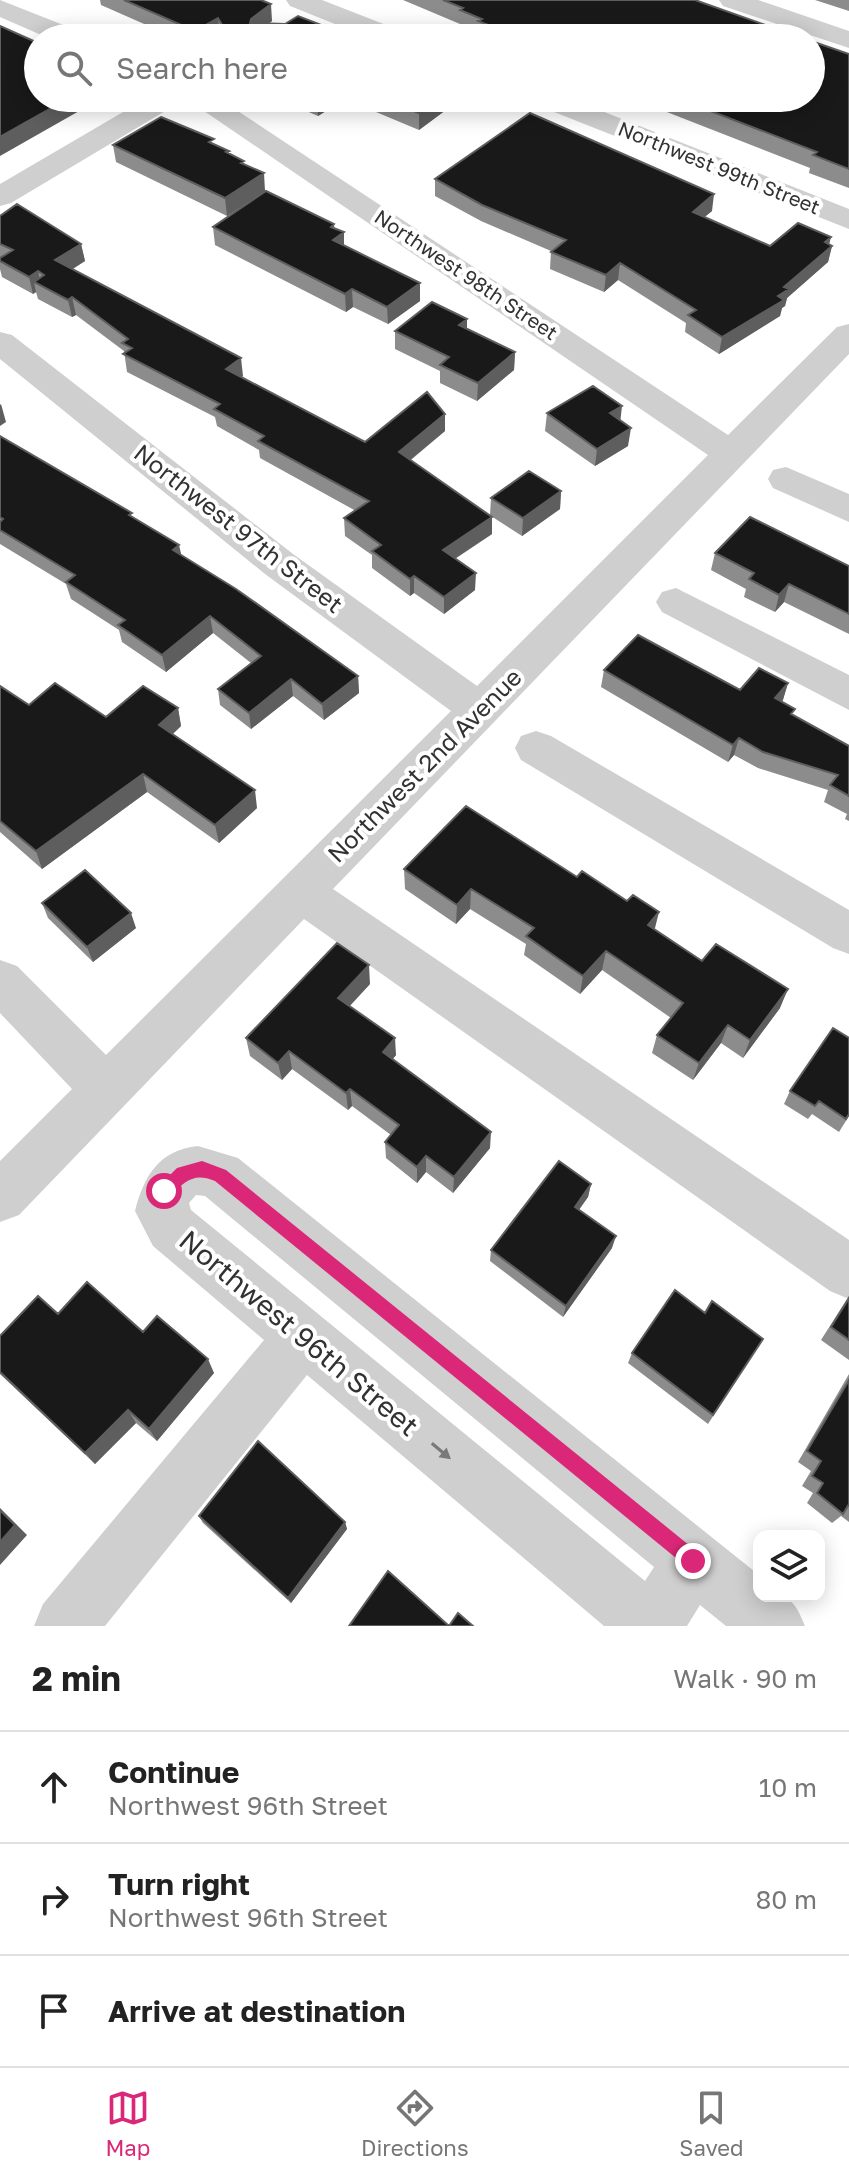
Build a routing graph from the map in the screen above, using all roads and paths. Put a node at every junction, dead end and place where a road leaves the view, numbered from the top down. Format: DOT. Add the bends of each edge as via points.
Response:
graph roads {
  1 [pos="732,0"];
  2 [pos="310,2"];
  3 [pos="0,7"];
  4 [pos="39,24"];
  5 [pos="289,24"];
  6 [pos="361,24"];
  7 [pos="802,24"];
  8 [pos="825,32"];
  9 [pos="849,40"];
  10 [pos="143,112"];
  11 [pos="220,112"];
  12 [pos="579,112"];
  13 [pos="0,197"];
  14 [pos="849,220"];
  15 [pos="849,334"];
  16 [pos="0,342"];
  17 [pos="731,454"];
  18 [pos="786,479"];
  19 [pos="849,509"];
  20 [pos="676,602"];
  21 [pos="849,694"];
  22 [pos="480,710"];
  23 [pos="536,748"];
  24 [pos="301,892"];
  25 [pos="849,934"];
  26 [pos="0,981"];
  27 [pos="105,1088"];
  28 [pos="0,1197"];
  29 [pos="849,1272"];
  30 [pos="303,1336"];
  31 [pos="693,1561"];
  32 [pos="65,1626"];
  33 [pos="652,1626"];
  34 [pos="774,1626"];
  1 -- 7 [label="street"];
  2 -- 5 [label="street"];
  2 -- 6 [label="street"];
  3 -- 4 [label="street"];
  8 -- 9 [label="street"];
  10 -- 13 [label="street"];
  11 -- 17 [label="street, Northwest 98th Street"];
  12 -- 14 [label="street, Northwest 99th Street"];
  15 -- 17 [label="street, Northwest 2nd Avenue"];
  16 -- 22 [label="street, Northwest 97th Street" via="279,564"];
  17 -- 22 [label="street, Northwest 2nd Avenue"];
  18 -- 19 [label="street"];
  20 -- 21 [label="street"];
  22 -- 24 [label="street, Northwest 2nd Avenue"];
  23 -- 25 [label="street"];
  24 -- 27 [label="street, Northwest 2nd Avenue"];
  24 -- 29 [label="street"];
  26 -- 27 [label="street"];
  27 -- 28 [label="street, Northwest 2nd Avenue"];
  30 -- 31 [label="street, Northwest 96th Street" via="172,1228 161,1211 162,1201 164,1191 182,1173 202,1168 220,1176"];
  30 -- 32 [label="street"];
  30 -- 33 [label="street, Northwest 96th Street, one-way"];
  31 -- 33 [label="street"];
  31 -- 34 [label="street, Northwest 96th Street"];
}
